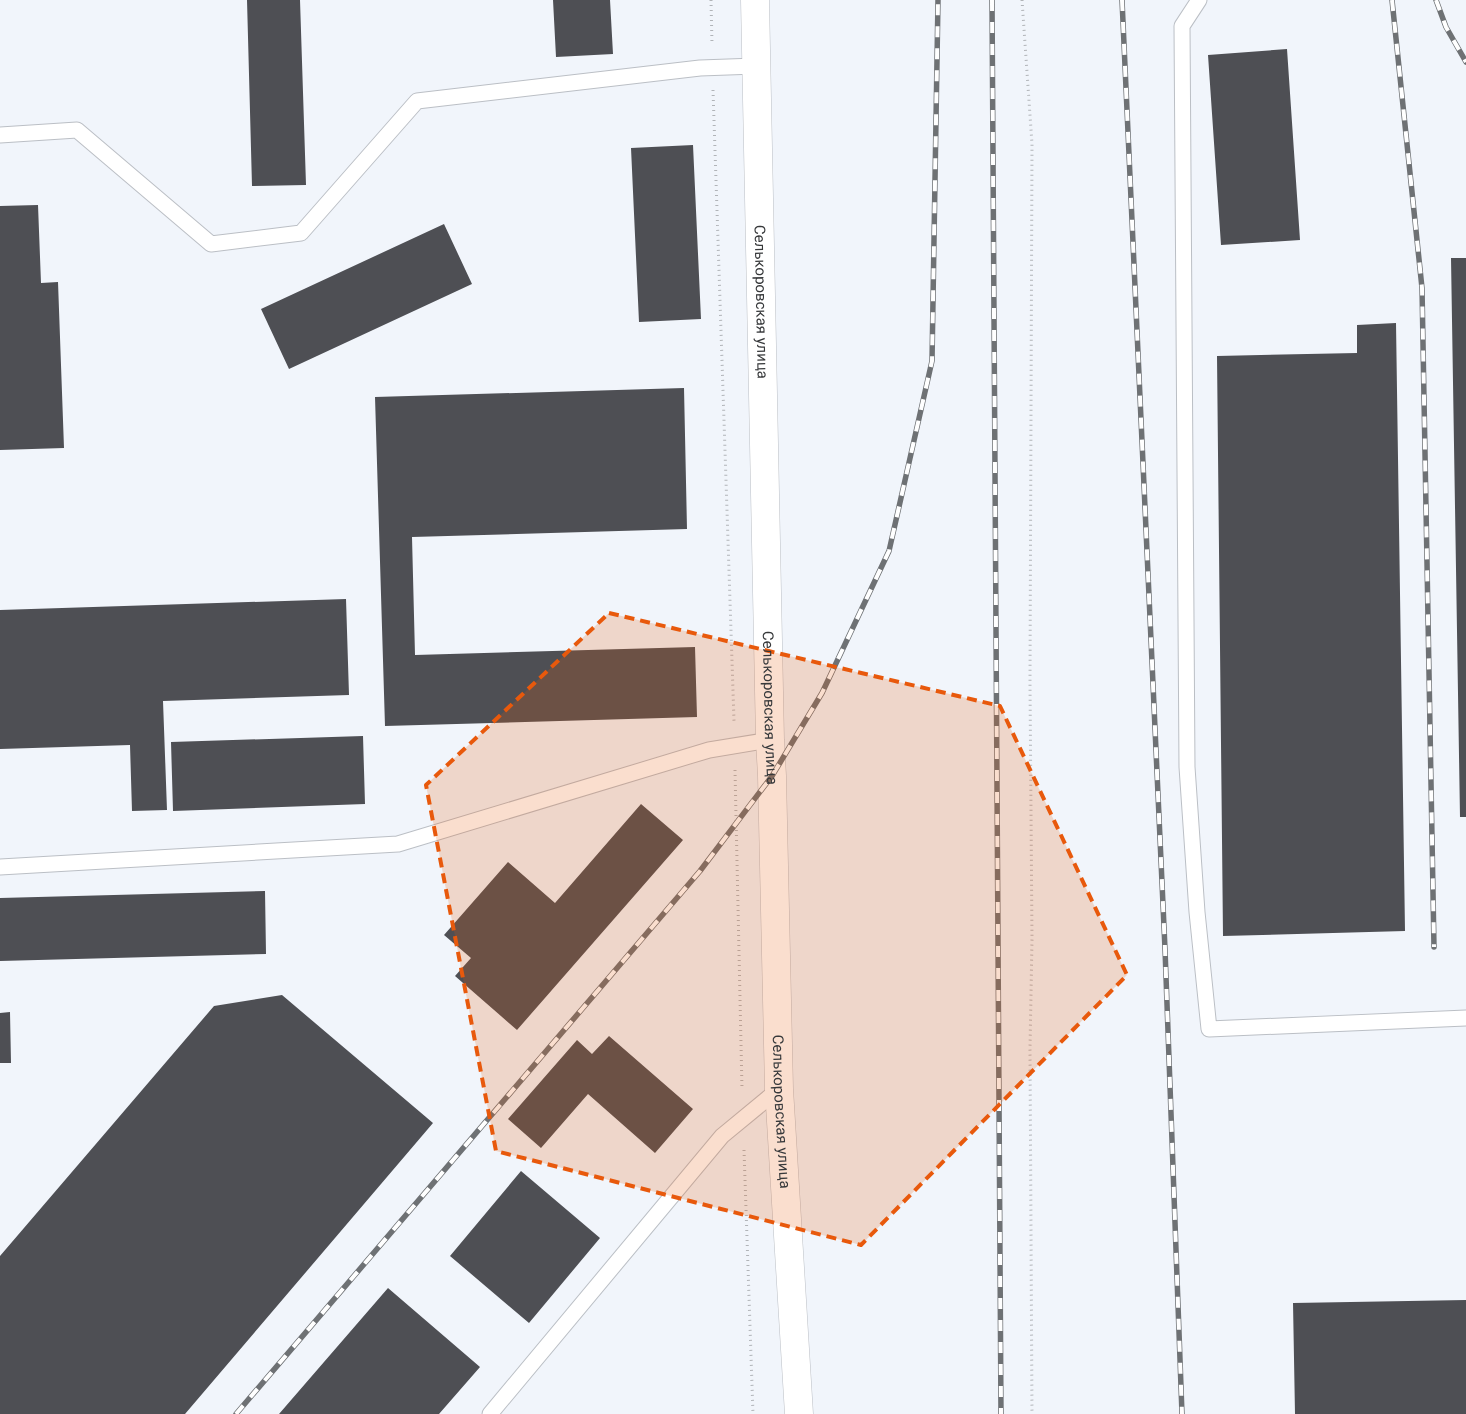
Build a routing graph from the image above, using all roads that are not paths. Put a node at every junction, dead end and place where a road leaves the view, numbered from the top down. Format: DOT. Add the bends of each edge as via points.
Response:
graph roads {
  1 [pos="755,0"];
  2 [pos="1199,0"];
  3 [pos="756,66"];
  4 [pos="0,135"];
  5 [pos="770,740"];
  6 [pos="0,867"];
  7 [pos="1466,1018"];
  8 [pos="779,1089"];
  9 [pos="490,1414"];
  10 [pos="799,1414"];
  1 -- 3 [label="main road, Селькоровская улица"];
  2 -- 7 [label="lane" via="1182,26 1187,768 1209,1029"];
  3 -- 4 [label="lane" via="604,78 417,101 301,233 211,244 77,130"];
  3 -- 5 [label="main road, Селькоровская улица"];
  5 -- 6 [label="lane" via="699,752 398,844"];
  5 -- 8 [label="main road, Селькоровская улица"];
  8 -- 9 [label="lane" via="722,1136"];
  8 -- 10 [label="main road, Селькоровская улица"];
}
